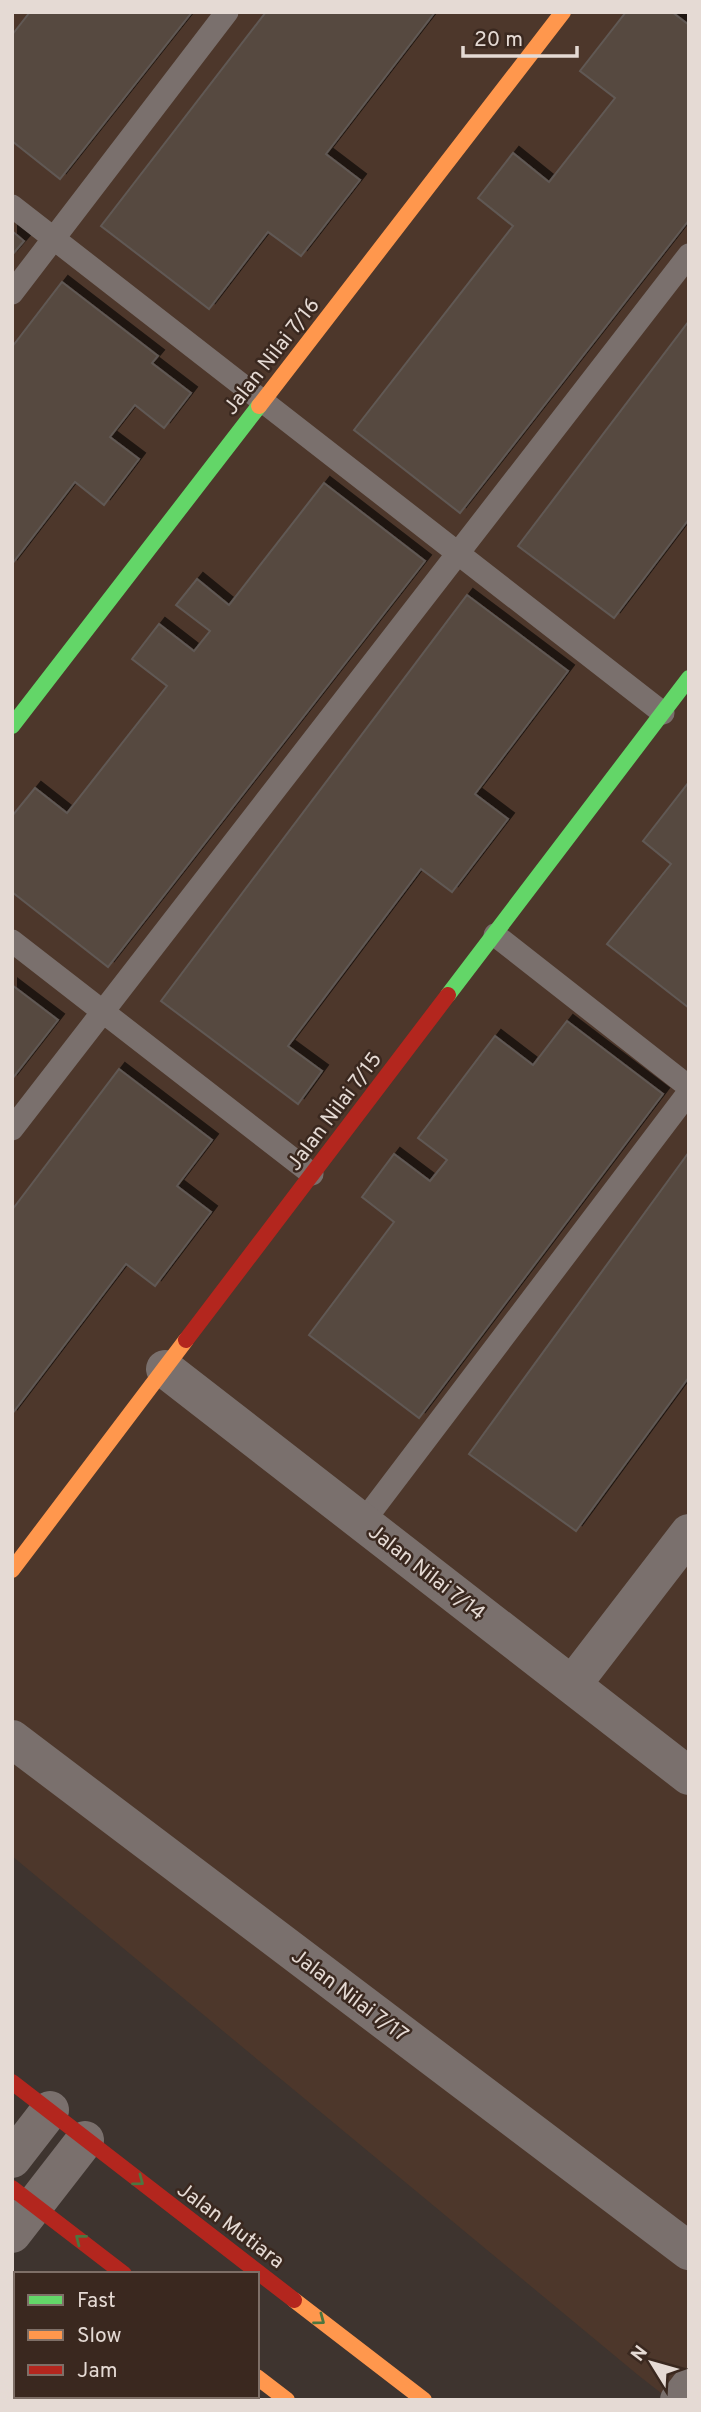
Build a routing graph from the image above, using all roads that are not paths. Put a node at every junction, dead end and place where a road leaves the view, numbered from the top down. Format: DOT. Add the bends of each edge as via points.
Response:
graph roads {
  1 [pos="227,12"];
  2 [pos="563,12"];
  3 [pos="12,206"];
  4 [pos="54,239"];
  5 [pos="689,255"];
  6 [pos="12,293"];
  7 [pos="263,401"];
  8 [pos="458,553"];
  9 [pos="689,678"];
  10 [pos="663,713"];
  11 [pos="12,726"];
  12 [pos="495,935"];
  13 [pos="12,941"];
  14 [pos="102,1011"];
  15 [pos="689,1090"];
  16 [pos="12,1129"];
  17 [pos="312,1174"];
  18 [pos="165,1369"];
  19 [pos="363,1522"];
  20 [pos="689,1533"];
  21 [pos="12,1570"];
  22 [pos="572,1685"];
  23 [pos="12,1739"];
  24 [pos="689,1776"];
  25 [pos="12,2081"];
  26 [pos="50,2110"];
  27 [pos="85,2140"];
  28 [pos="12,2159"];
  29 [pos="20,2209"];
  30 [pos="689,2251"];
  31 [pos="121,2272"];
  32 [pos="257,2272"];
  33 [pos="259,2273"];
  34 [pos="259,2379"];
  35 [pos="689,2387"];
  36 [pos="287,2400"];
  37 [pos="424,2400"];
  38 [pos="679,2400"];
  1 -- 4 [label="lane"];
  2 -- 7 [label="street, Jalan Nilai 7/16"];
  3 -- 4 [label="lane"];
  4 -- 6 [label="lane"];
  4 -- 7 [label="lane"];
  5 -- 8 [label="lane"];
  7 -- 8 [label="lane"];
  7 -- 11 [label="street, Jalan Nilai 7/16"];
  8 -- 10 [label="lane"];
  8 -- 14 [label="lane"];
  9 -- 10 [label="street, Jalan Nilai 7/15"];
  10 -- 12 [label="street, Jalan Nilai 7/15"];
  12 -- 15 [label="lane"];
  12 -- 17 [label="street, Jalan Nilai 7/15"];
  13 -- 14 [label="lane"];
  14 -- 16 [label="lane"];
  14 -- 17 [label="lane"];
  15 -- 19 [label="lane"];
  17 -- 18 [label="street, Jalan Nilai 7/15"];
  18 -- 19 [label="street, Jalan Nilai 7/14"];
  18 -- 21 [label="street, Jalan Nilai 7/15"];
  19 -- 22 [label="street, Jalan Nilai 7/14"];
  20 -- 22 [label="street"];
  22 -- 24 [label="street, Jalan Nilai 7/14"];
  23 -- 30 [label="street, Jalan Nilai 7/17"];
  25 -- 26 [label="street, Jalan Mutiara"];
  26 -- 27 [label="street, Jalan Mutiara"];
  26 -- 28 [label="street"];
  27 -- 29 [label="street"];
  27 -- 32 [label="street, Jalan Mutiara, one-way"];
  31 -- 29 [label="street, one-way"];
  33 -- 37 [label="street, Jalan Mutiara, one-way"];
  34 -- 36 [label="street"];
  35 -- 38 [label="street"];
}
